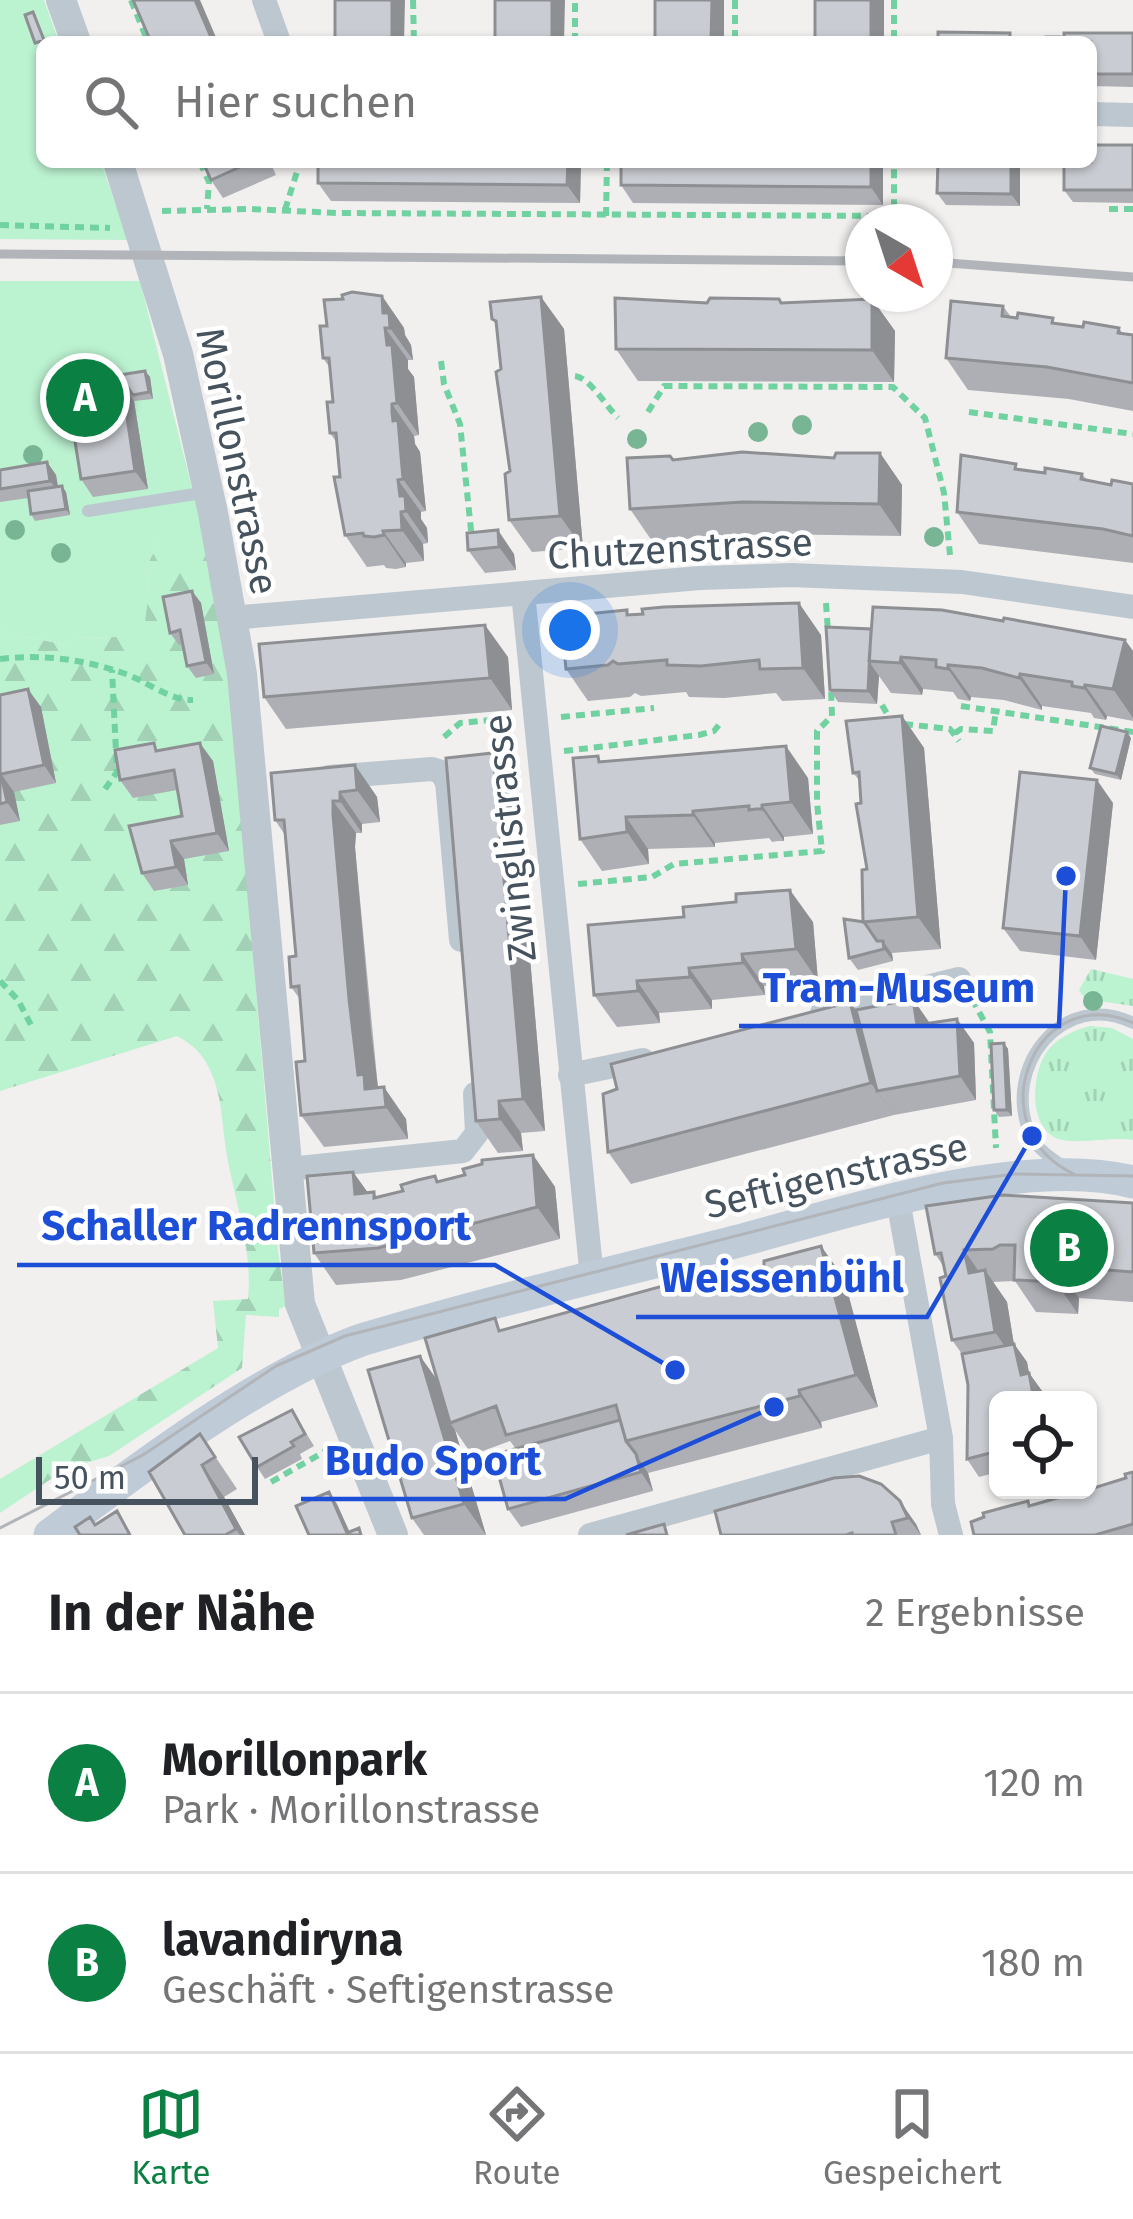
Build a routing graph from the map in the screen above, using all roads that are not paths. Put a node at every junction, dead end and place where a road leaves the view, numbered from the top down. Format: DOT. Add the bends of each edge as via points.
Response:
graph roads {
  1 [pos="61,0"];
  2 [pos="264,0"];
  3 [pos="74,36"];
  4 [pos="277,36"];
  5 [pos="1097,114"];
  6 [pos="1133,115"];
  7 [pos="121,168"];
  8 [pos="209,491"];
  9 [pos="88,511"];
  10 [pos="523,593"];
  11 [pos="1133,607"];
  12 [pos="231,618"];
  13 [pos="274,782"];
  14 [pos="464,975"];
  15 [pos="959,979"];
  16 [pos="795,1020"];
  17 [pos="1133,1023"];
  18 [pos="667,1054"];
  19 [pos="473,1070"];
  20 [pos="569,1076"];
  21 [pos="289,1169"];
  22 [pos="1074,1175"];
  23 [pos="1133,1182"];
  24 [pos="898,1200"];
  25 [pos="592,1278"];
  26 [pos="319,1358"];
  27 [pos="940,1438"];
  28 [pos="50,1535"];
  29 [pos="393,1535"];
  30 [pos="590,1535"];
  31 [pos="952,1535"];
  1 -- 3 [label="street"];
  2 -- 4 [label="street"];
  5 -- 6 [label="street"];
  7 -- 8 [label="street, Morillonstrasse" via="147,215"];
  8 -- 9 [label="lane"];
  8 -- 12 [label="street, Morillonstrasse"];
  10 -- 11 [label="street, Chutzenstrasse" via="826,575 962,582"];
  10 -- 12 [label="street, Chutzenstrasse"];
  10 -- 20 [label="street, Zwinglistrasse" via="542,717"];
  12 -- 13 [label="street, Morillonstrasse"];
  13 -- 14 [label="street" via="441,772"];
  13 -- 21 [label="street, Morillonstrasse"];
  15 -- 16 [label="street"];
  17 -- 22 [label="lane" via="1080,1018 1033,1053 1022,1103 1030,1136"];
  18 -- 20 [label="street"];
  19 -- 21 [label="street" via="477,1133 463,1151"];
  20 -- 25 [label="street, Zwinglistrasse"];
  21 -- 26 [label="street, Morillonstrasse" via="300,1304"];
  22 -- 23 [label="main road, Seftigenstrasse"];
  22 -- 24 [label="main road, Seftigenstrasse" via="995,1180"];
  24 -- 25 [label="main road, Seftigenstrasse"];
  24 -- 27 [label="street"];
  25 -- 26 [label="main road, Seftigenstrasse"];
  26 -- 28 [label="main road, Seftigenstrasse"];
  26 -- 29 [label="street, Morillonstrasse"];
  27 -- 30 [label="street"];
  27 -- 31 [label="street"];
}
